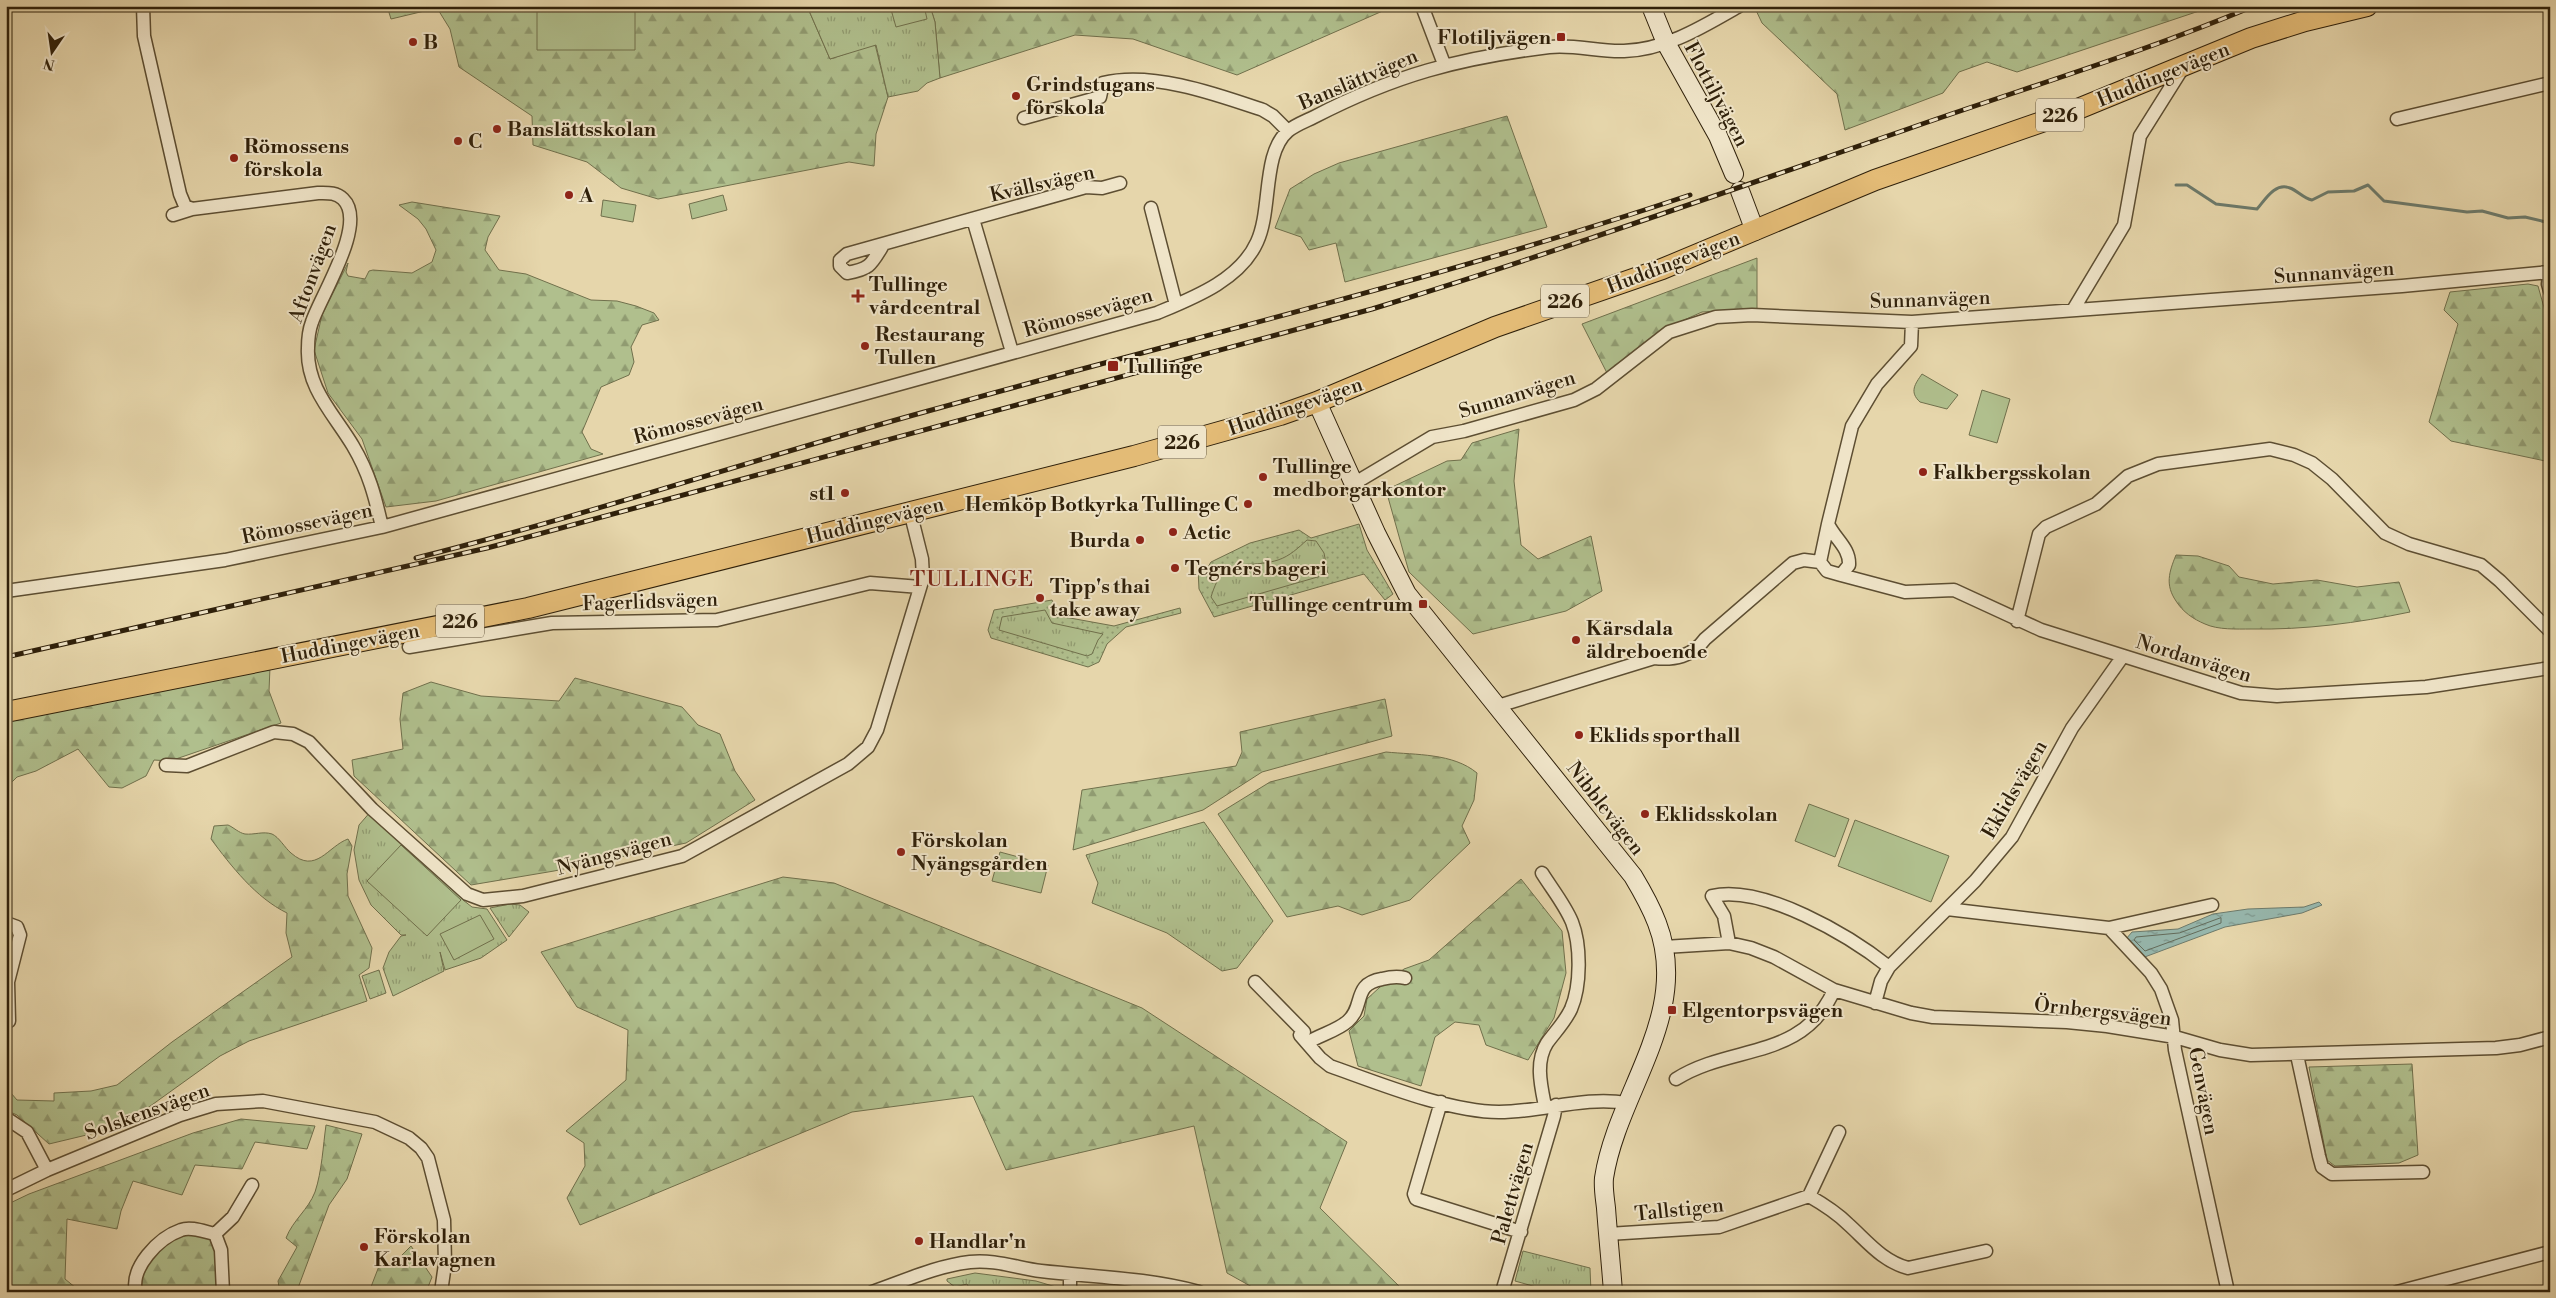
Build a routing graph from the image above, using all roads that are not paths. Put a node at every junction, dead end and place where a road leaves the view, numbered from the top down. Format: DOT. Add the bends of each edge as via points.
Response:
graph roads {
  1 [pos="143,6"];
  2 [pos="1422,6"];
  3 [pos="1651,6"];
  4 [pos="1740,6"];
  5 [pos="2367,6"];
  6 [pos="1666,43"];
  7 [pos="1444,64"];
  8 [pos="2184,66"];
  9 [pos="2550,83"];
  10 [pos="1024,118"];
  11 [pos="2397,119"];
  12 [pos="1288,131"];
  13 [pos="1734,174"];
  14 [pos="1120,183"];
  15 [pos="1740,191"];
  16 [pos="1151,208"];
  17 [pos="192,209"];
  18 [pos="173,216"];
  19 [pos="973,219"];
  20 [pos="1755,231"];
  21 [pos="882,245"];
  22 [pos="2549,271"];
  23 [pos="2550,291"];
  24 [pos="1176,305"];
  25 [pos="2073,310"];
  26 [pos="1912,322"];
  27 [pos="1012,352"];
  28 [pos="1317,402"];
  29 [pos="1355,483"];
  30 [pos="910,511"];
  31 [pos="1828,524"];
  32 [pos="382,527"];
  33 [pos="1820,562"];
  34 [pos="1841,574"];
  35 [pos="920,587"];
  36 [pos="6,591"];
  37 [pos="2017,621"];
  38 [pos="2550,631"];
  39 [pos="409,647"];
  40 [pos="2123,656"];
  41 [pos="2550,668"];
  42 [pos="1498,706"];
  43 [pos="6,712"];
  44 [pos="166,765"];
  45 [pos="1542,874"];
  46 [pos="2212,904"];
  47 [pos="1947,909"];
  48 [pos="6,923"];
  49 [pos="2109,928"];
  50 [pos="1729,943"];
  51 [pos="1664,947"];
  52 [pos="1890,967"];
  53 [pos="1405,978"];
  54 [pos="1255,982"];
  55 [pos="1834,990"];
  56 [pos="1875,1003"];
  57 [pos="9,1021"];
  58 [pos="2175,1037"];
  59 [pos="2550,1037"];
  60 [pos="1306,1043"];
  61 [pos="2297,1055"];
  62 [pos="1676,1079"];
  63 [pos="1441,1102"];
  64 [pos="1628,1102"];
  65 [pos="1550,1106"];
  66 [pos="6,1118"];
  67 [pos="1839,1132"];
  68 [pos="48,1170"];
  69 [pos="2423,1172"];
  70 [pos="252,1185"];
  71 [pos="6,1190"];
  72 [pos="1810,1196"];
  73 [pos="1521,1232"];
  74 [pos="215,1234"];
  75 [pos="1608,1234"];
  76 [pos="1986,1251"];
  77 [pos="2550,1252"];
  78 [pos="1070,1274"];
  79 [pos="136,1292"];
  80 [pos="223,1292"];
  81 [pos="441,1292"];
  82 [pos="872,1292"];
  83 [pos="1070,1292"];
  84 [pos="1199,1292"];
  85 [pos="1502,1292"];
  86 [pos="1613,1292"];
  87 [pos="2228,1292"];
  88 [pos="2397,1292"];
  1 -- 17 [label="street" via="144,36 178,184 185,206"];
  2 -- 7 [label="street, Banslättvägen"];
  3 -- 6 [label="street, Flottiljvägen"];
  4 -- 6 [label="street, Banslättvägen"];
  5 -- 8 [label="main road, Huddingevägen / 226" via="2267,32"];
  6 -- 7 [label="street, Banslättvägen" via="1626,51 1551,47"];
  6 -- 13 [label="street, Flottiljvägen" via="1718,136"];
  7 -- 12 [label="street, Banslättvägen" via="1388,82"];
  8 -- 20 [label="main road, Huddingevägen / 226" via="2073,111 1876,180"];
  8 -- 25 [label="street" via="2140,136 2124,224"];
  9 -- 11 [label="street"];
  10 -- 12 [label="street" via="1100,97 1103,83 1144,79 1263,110"];
  12 -- 24 [label="street, Römossevägen" via="1271,162 1268,204 1257,243 1226,278"];
  14 -- 19 [label="street, Kvällsvägen" via="1102,188 1086,187"];
  15 -- 20 [label="street"];
  16 -- 24 [label="street"];
  17 -- 18 [label="street, Aftonvägen"];
  17 -- 32 [label="street, Aftonvägen" via="318,193 335,194 346,203 351,222 348,239 311,323 308,350 315,388 352,444 373,485"];
  19 -- 21 [label="street, Kvällsvägen"];
  19 -- 27 [label="street, Kvällsvägen"];
  20 -- 28 [label="main road, Huddingevägen / 226" via="1662,269 1495,327"];
  22 -- 23 [label="street"];
  22 -- 25 [label="street, Sunnanvägen" via="2402,286"];
  24 -- 27 [label="street, Römossevägen"];
  25 -- 26 [label="street, Sunnanvägen"];
  26 -- 29 [label="street, Sunnanvägen" via="1752,314 1716,317 1687,325 1669,332 1596,389 1574,400 1432,437"];
  26 -- 31 [label="street" via="1911,346 1877,384 1852,426"];
  27 -- 32 [label="street, Römossevägen"];
  28 -- 29 [label="street, Nibblevägen"];
  28 -- 30 [label="main road, Huddingevägen / 226" via="1134,456"];
  29 -- 42 [label="street, Nibblevägen" via="1407,594"];
  30 -- 35 [label="street, Nyängsvägen" via="924,573"];
  30 -- 43 [label="main road, Huddingevägen / 226" via="528,608"];
  31 -- 33 [label="street"];
  31 -- 34 [label="street" via="1834,537 1848,551 1849,565"];
  32 -- 36 [label="street, Römossevägen" via="225,560"];
  33 -- 34 [label="street, Nordanvägen" via="1827,571"];
  33 -- 42 [label="street" via="1804,560 1794,563 1694,651 1674,659 1654,658"];
  34 -- 37 [label="street, Nordanvägen" via="1905,592 1954,590"];
  35 -- 39 [label="street, Fagerlidsvägen" via="870,583 717,620 552,623"];
  35 -- 44 [label="street, Nyängsvägen" via="877,730 858,757 682,856 523,896 483,900 467,894 372,809 308,742 294,734 274,732 187,766"];
  37 -- 38 [label="street" via="2039,534 2046,527 2096,504 2140,469 2270,449 2312,463 2385,533 2409,544 2481,565"];
  37 -- 40 [label="street, Nordanvägen"];
  40 -- 41 [label="street, Nordanvägen" via="2241,693 2277,696 2426,688"];
  40 -- 47 [label="street, Eklidsvägen" via="2068,735 2012,837"];
  42 -- 51 [label="street, Nibblevägen" via="1633,876 1658,924"];
  45 -- 65 [label="street" via="1571,921 1577,954 1572,1007 1546,1044 1540,1059"];
  46 -- 49 [label="street"];
  47 -- 49 [label="street"];
  47 -- 52 [label="street, Eklidsvägen"];
  48 -- 57 [label="street" via="17,927 20,935 8,982"];
  49 -- 58 [label="street, Genvägen" via="2151,973 2161,989"];
  50 -- 51 [label="street, Örnbergsvägen"];
  50 -- 52 [label="street" via="1724,916 1712,896 1736,893 1796,911"];
  50 -- 55 [label="street, Örnbergsvägen" via="1774,957"];
  51 -- 64 [label="street, Nibblevägen" via="1664,997 1659,1027"];
  52 -- 56 [label="street, Eklidsvägen" via="1881,981"];
  53 -- 60 [label="street" via="1396,976 1368,982 1355,1015 1346,1024"];
  54 -- 60 [label="street" via="1304,1032 1300,1035"];
  55 -- 56 [label="street, Örnbergsvägen"];
  55 -- 62 [label="street" via="1821,1014 1806,1029 1757,1052 1695,1068"];
  56 -- 58 [label="street, Örnbergsvägen" via="1934,1017 2067,1022"];
  58 -- 61 [label="street, Örnbergsvägen" via="2251,1055"];
  58 -- 87 [label="street, Genvägen" via="2184,1096"];
  59 -- 61 [label="street, Örnbergsvägen" via="2496,1048 2362,1050"];
  60 -- 63 [label="street" via="1330,1066"];
  61 -- 69 [label="street" via="2325,1171 2332,1174"];
  63 -- 65 [label="street" via="1498,1112"];
  63 -- 73 [label="street" via="1414,1194 1416,1199"];
  64 -- 65 [label="street" via="1586,1100"];
  64 -- 75 [label="street, Nibblevägen" via="1604,1179"];
  65 -- 73 [label="street, Palettvägen"];
  66 -- 68 [label="street" via="27,1132"];
  67 -- 72 [label="street"];
  68 -- 71 [label="street, Solskensvägen"];
  68 -- 81 [label="street, Solskensvägen" via="197,1109 234,1101 263,1101 375,1122 409,1138 428,1158 444,1220 445,1264"];
  70 -- 74 [label="street" via="233,1217"];
  72 -- 75 [label="street, Tallstigen" via="1719,1227"];
  72 -- 76 [label="street" via="1846,1222 1876,1252 1900,1266 1908,1268"];
  73 -- 85 [label="street, Palettvägen"];
  74 -- 79 [label="street" via="189,1228 160,1243 137,1270 133,1282"];
  74 -- 80 [label="street" via="221,1250"];
  75 -- 86 [label="street, Nibblevägen"];
  77 -- 88 [label="street"];
  78 -- 82 [label="street" via="971,1262 941,1268"];
  78 -- 83 [label="street"];
  78 -- 84 [label="street" via="1138,1279"];
}
